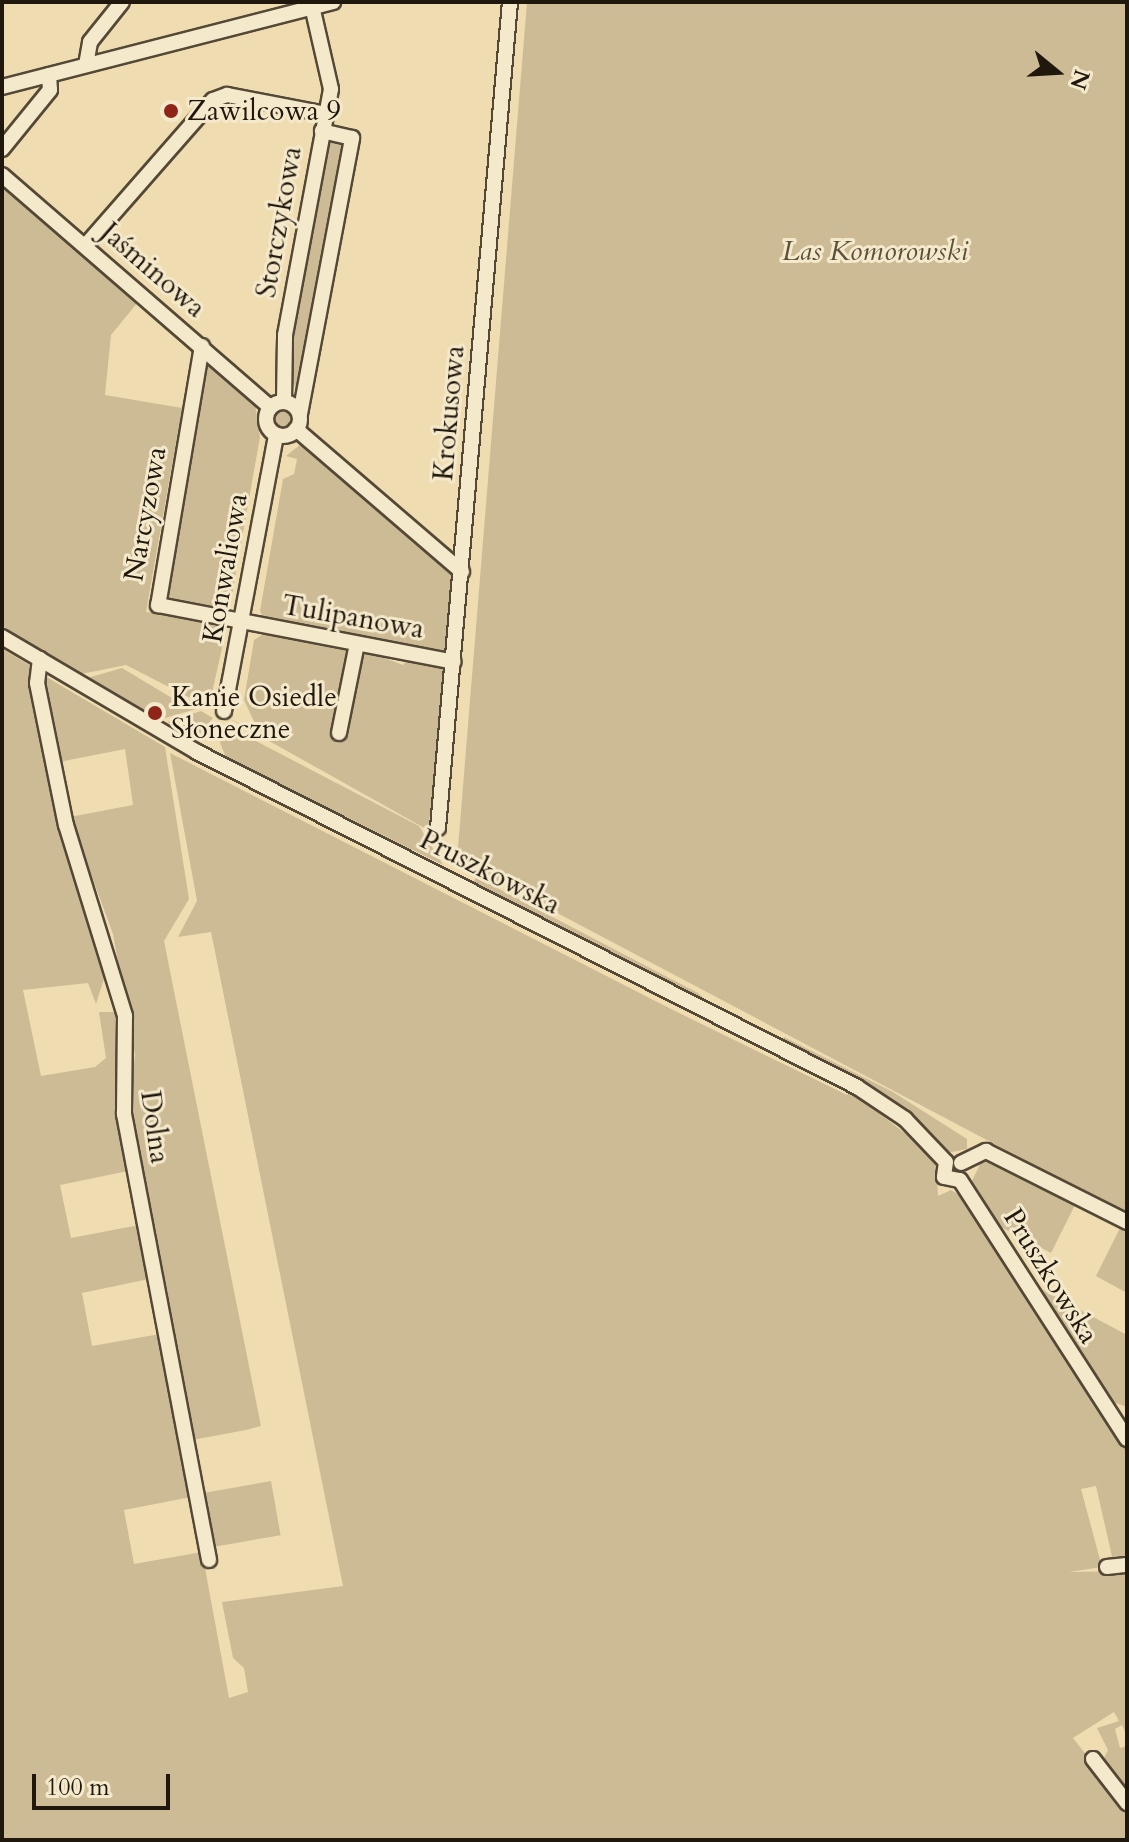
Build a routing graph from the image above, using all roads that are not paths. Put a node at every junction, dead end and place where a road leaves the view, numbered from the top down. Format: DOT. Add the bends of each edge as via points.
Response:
graph roads {
  1 [pos="122,2"];
  2 [pos="333,2"];
  3 [pos="510,2"];
  4 [pos="312,5"];
  5 [pos="86,65"];
  6 [pos="49,75"];
  7 [pos="2,87"];
  8 [pos="326,114"];
  9 [pos="322,131"];
  10 [pos="2,149"];
  11 [pos="2,175"];
  12 [pos="85,246"];
  13 [pos="202,346"];
  14 [pos="277,404"];
  15 [pos="300,414"];
  16 [pos="296,429"];
  17 [pos="276,435"];
  18 [pos="462,572"];
  19 [pos="242,624"];
  20 [pos="2,637"];
  21 [pos="357,644"];
  22 [pos="40,659"];
  23 [pos="454,662"];
  24 [pos="224,711"];
  25 [pos="339,733"];
  26 [pos="438,828"];
  27 [pos="954,1163"];
  28 [pos="1127,1222"];
  29 [pos="1127,1439"];
  30 [pos="209,1560"];
  31 [pos="1127,1565"];
  32 [pos="1107,1567"];
  33 [pos="1093,1759"];
  34 [pos="1127,1803"];
  1 -- 5 [label="street" via="90,42"];
  2 -- 4 [label="street"];
  3 -- 18 [label="street, Krokusowa"];
  4 -- 5 [label="street"];
  4 -- 8 [label="street, Storczykowa" via="331,81"];
  5 -- 6 [label="street"];
  6 -- 7 [label="street"];
  6 -- 10 [label="street" via="50,90"];
  8 -- 9 [label="street, Storczykowa"];
  8 -- 12 [label="street" via="227,95 213,100"];
  9 -- 14 [label="street, Storczykowa"];
  9 -- 15 [label="street" via="352,138"];
  11 -- 12 [label="street, Jaśminowa"];
  12 -- 13 [label="street, Jaśminowa"];
  13 -- 14 [label="street, Jaśminowa"];
  13 -- 19 [label="street, Narcyzowa" via="156,600 165,610"];
  14 -- 15 [label="street, Jaśminowa"];
  14 -- 17 [label="street, Storczykowa" via="266,422"];
  15 -- 16 [label="street"];
  16 -- 17 [label="street"];
  16 -- 18 [label="street"];
  17 -- 19 [label="street, Konwaliowa"];
  18 -- 23 [label="street, Krokusowa"];
  19 -- 21 [label="street, Tulipanowa"];
  19 -- 24 [label="street, Konwaliowa"];
  20 -- 22 [label="street, Pruszkowska"];
  21 -- 23 [label="street, Tulipanowa"];
  21 -- 25 [label="street"];
  22 -- 27 [label="street, Pruszkowska" via="197,752 857,1087 905,1119"];
  22 -- 30 [label="street, Dolna" via="37,683 66,825 125,1016 124,1114"];
  23 -- 26 [label="street, Krokusowa"];
  27 -- 28 [label="street" via="986,1151"];
  27 -- 29 [label="street, Pruszkowska"];
  31 -- 32 [label="street"];
  33 -- 34 [label="street"];
}
